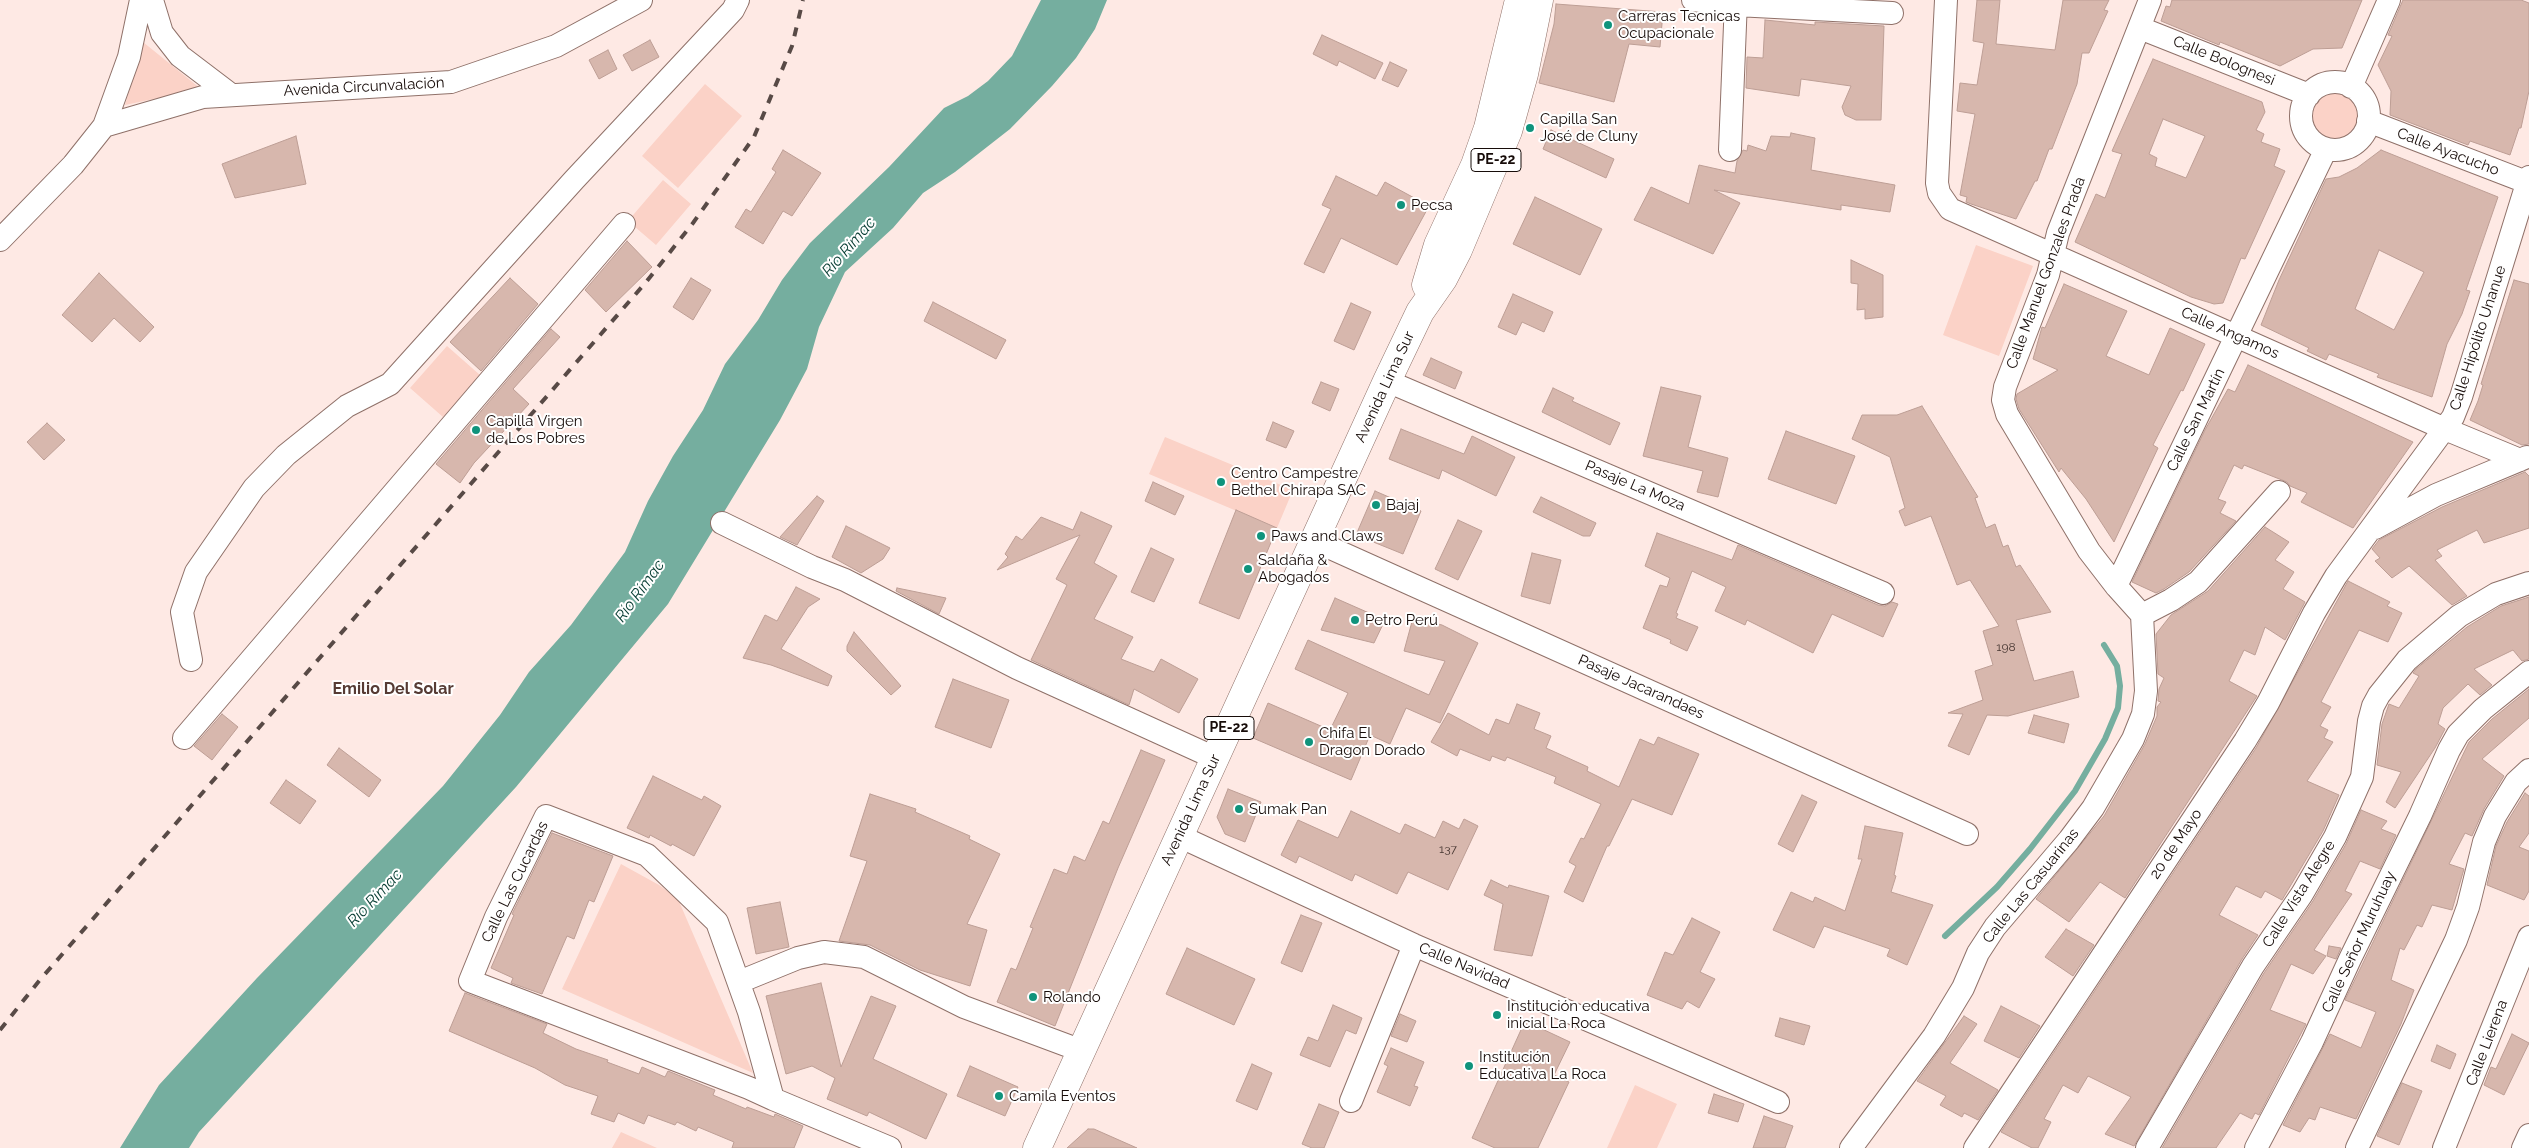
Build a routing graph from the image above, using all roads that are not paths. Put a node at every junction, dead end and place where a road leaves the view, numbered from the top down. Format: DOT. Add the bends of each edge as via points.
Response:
graph roads {
  1 [pos="141,0"];
  2 [pos="152,0"];
  3 [pos="641,0"];
  4 [pos="738,0"];
  5 [pos="1519,0"];
  6 [pos="1539,0"];
  7 [pos="1693,0"];
  8 [pos="1946,0"];
  9 [pos="2150,0"];
  10 [pos="2389,0"];
  11 [pos="1736,2"];
  12 [pos="1892,13"];
  13 [pos="2140,28"];
  14 [pos="2351,87"];
  15 [pos="230,94"];
  16 [pos="2309,94"];
  17 [pos="2368,121"];
  18 [pos="104,126"];
  19 [pos="2326,149"];
  20 [pos="1730,150"];
  21 [pos="2528,181"];
  22 [pos="624,224"];
  23 [pos="0,240"];
  24 [pos="2053,255"];
  25 [pos="1422,309"];
  26 [pos="2238,336"];
  27 [pos="1387,381"];
  28 [pos="2445,429"];
  29 [pos="2524,458"];
  30 [pos="2279,492"];
  31 [pos="722,523"];
  32 [pos="2365,533"];
  33 [pos="1315,541"];
  34 [pos="2529,583"];
  35 [pos="2116,586"];
  36 [pos="1883,593"];
  37 [pos="2142,615"];
  38 [pos="191,660"];
  39 [pos="2529,672"];
  40 [pos="184,738"];
  41 [pos="1215,758"];
  42 [pos="2529,770"];
  43 [pos="1966,834"];
  44 [pos="1180,836"];
  45 [pos="2529,937"];
  46 [pos="1414,945"];
  47 [pos="739,982"];
  48 [pos="1082,1051"];
  49 [pos="773,1099"];
  50 [pos="1351,1101"];
  51 [pos="1778,1102"];
  52 [pos="2529,1135"];
  53 [pos="890,1148"];
  54 [pos="1037,1148"];
  55 [pos="1851,1148"];
  56 [pos="1974,1148"];
  57 [pos="2147,1148"];
  58 [pos="2256,1148"];
  59 [pos="2357,1148"];
  60 [pos="2444,1148"];
  61 [pos="2523,1148"];
  1 -- 18 [label="street" via="129,57"];
  2 -- 15 [label="street" via="162,33 180,56"];
  3 -- 15 [label="street, Avenida Circunvalación" via="556,46 451,82"];
  4 -- 38 [label="street" via="733,10 390,384 347,406 286,455 254,488 196,572 182,612"];
  5 -- 25 [label="highway, Avenida Lima Sur / PE-22" via="1488,128 1438,245 1427,277"];
  6 -- 25 [label="highway, Avenida Lima Sur / PE-22" via="1508,131 1458,250"];
  7 -- 11 [label="street"];
  8 -- 24 [label="street, Calle Angamos" via="1937,183 1944,202 1958,214"];
  9 -- 13 [label="street, Calle Manuel Gonzales Prada"];
  10 -- 14 [label="street"];
  11 -- 12 [label="street"];
  11 -- 20 [label="street"];
  13 -- 16 [label="street, Calle Bolognesi"];
  13 -- 24 [label="street, Calle Manuel Gonzales Prada" via="2058,233"];
  14 -- 16 [label="street" via="2328,83"];
  14 -- 17 [label="street" via="2363,98"];
  15 -- 18 [label="street, Avenida Circunvalación" via="203,97"];
  16 -- 19 [label="street" via="2301,122 2310,139"];
  17 -- 19 [label="street" via="2360,138 2353,144 2336,150"];
  17 -- 21 [label="street, Calle Ayacucho"];
  18 -- 23 [label="street" via="73,165"];
  19 -- 26 [label="street, Calle San Martín"];
  21 -- 28 [label="street, Calle Hipólito Unanue" via="2461,397"];
  22 -- 40 [label="street"];
  24 -- 26 [label="street, Calle Angamos"];
  24 -- 35 [label="street, Calle Manuel Gonzales Prada" via="2003,400 2007,414 2070,522"];
  25 -- 27 [label="highway, Avenida Lima Sur / PE-22"];
  26 -- 28 [label="street, Calle Angamos"];
  26 -- 35 [label="street, Calle San Martín"];
  27 -- 33 [label="highway, Avenida Lima Sur / PE-22"];
  27 -- 36 [label="street, Pasaje La Moza"];
  28 -- 29 [label="street, Calle Angamos"];
  28 -- 32 [label="street, Calle Hipólito Unanue"];
  29 -- 32 [label="street" via="2436,495"];
  30 -- 37 [label="street" via="2198,582"];
  31 -- 41 [label="street" via="845,580 1017,668"];
  32 -- 56 [label="street, 20 de Mayo" via="2322,598 2245,741"];
  33 -- 41 [label="highway, Avenida Lima Sur / PE-22"];
  33 -- 43 [label="street, Pasaje Jacarandaes"];
  34 -- 57 [label="street, Calle Vista Alegre" via="2483,600 2431,638 2407,660 2373,706 2362,777 2336,837 2253,966"];
  35 -- 37 [label="street"];
  37 -- 55 [label="street, Calle Las Casuarinas" via="2146,691 2139,727 2093,808 1995,927 1934,1036"];
  39 -- 58 [label="street, Calle Señor Muruhuay" via="2499,694 2458,734 2312,1042"];
  41 -- 44 [label="highway, Avenida Lima Sur / PE-22"];
  42 -- 59 [label="street" via="2516,782 2495,816 2482,848 2463,923"];
  44 -- 46 [label="street, Calle Navidad"];
  44 -- 48 [label="highway, Avenida Lima Sur / PE-22"];
  45 -- 60 [label="street, Calle Lierena"];
  46 -- 50 [label="street"];
  46 -- 51 [label="street, Calle Navidad"];
  47 -- 48 [label="street" via="798,958 824,952 864,957 964,1007"];
  47 -- 49 [label="street, Calle Las Cucardas"];
  47 -- 49 [label="street, Calle Las Cucardas" via="717,922 647,855 546,816 496,917 470,981"];
  48 -- 54 [label="highway, Avenida Lima Sur / PE-22"];
  49 -- 53 [label="street, Calle Las Cucardas"];
  52 -- 61 [label="street"];
}
